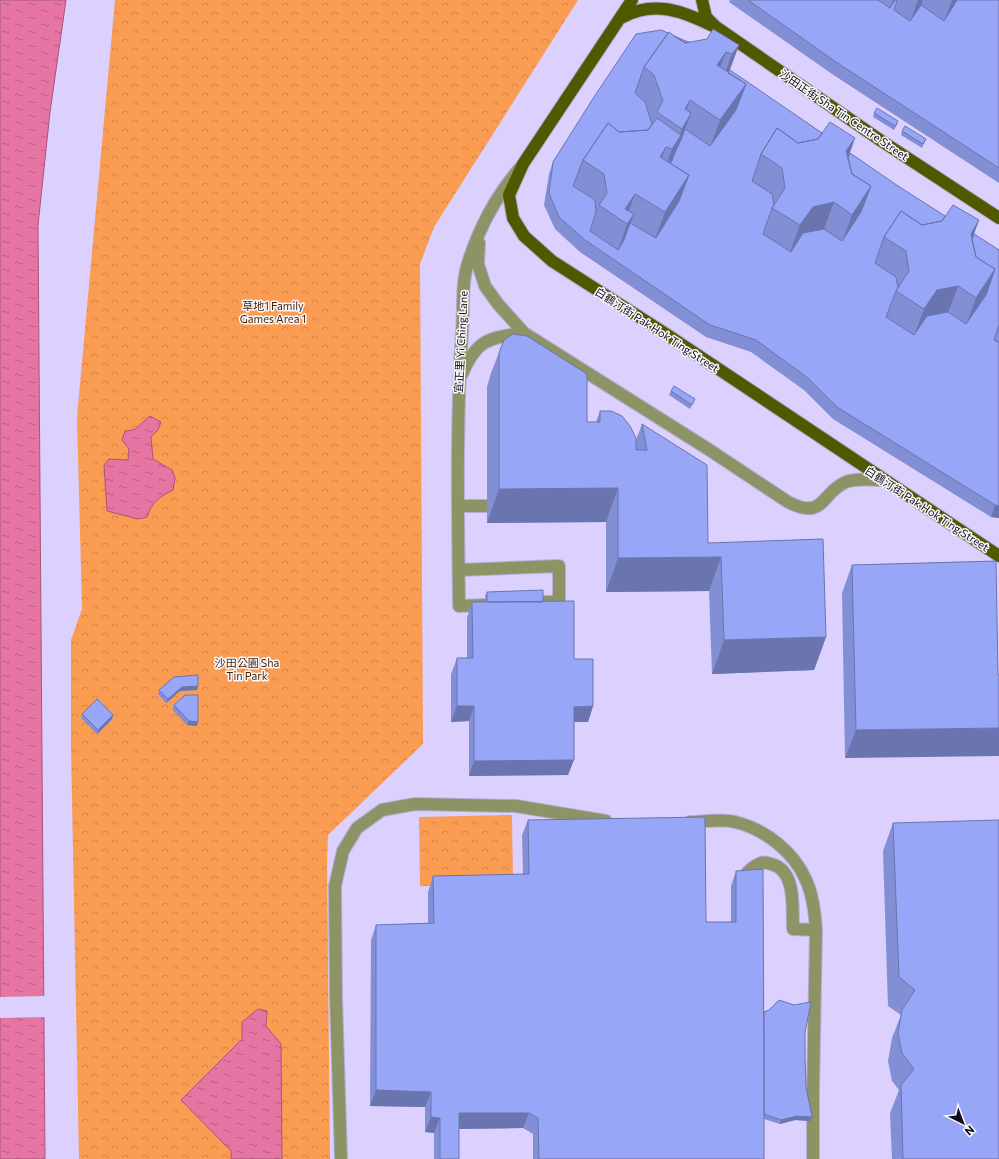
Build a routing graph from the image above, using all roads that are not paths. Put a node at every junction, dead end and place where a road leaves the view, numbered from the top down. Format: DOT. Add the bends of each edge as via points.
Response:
graph roads {
  1 [pos="632,0"];
  2 [pos="702,0"];
  3 [pos="616,22"];
  4 [pos="716,27"];
  5 [pos="523,164"];
  6 [pos="999,218"];
  7 [pos="479,234"];
  8 [pos="524,333"];
  9 [pos="563,356"];
  10 [pos="565,376"];
  11 [pos="458,397"];
  12 [pos="883,480"];
  13 [pos="458,506"];
  14 [pos="487,506"];
  15 [pos="999,556"];
  16 [pos="459,570"];
  17 [pos="528,603"];
  18 [pos="498,604"];
  19 [pos="679,822"];
  20 [pos="621,823"];
  21 [pos="740,886"];
  22 [pos="816,930"];
  23 [pos="341,1159"];
  24 [pos="813,1159"];
  1 -- 3 [label="main road"];
  2 -- 4 [label="main road, 沙田正街 Sha Tin Centre Street" via="706,17"];
  3 -- 4 [label="main road" via="631,10 647,4 664,4"];
  3 -- 5 [label="main road, 白鶴汀街 Pak Hok Ting Street"];
  4 -- 6 [label="main road, 沙田正街 Sha Tin Centre Street"];
  5 -- 7 [label="street, 宜正里 Yi Ching Lane" via="504,186 484,220"];
  5 -- 12 [label="main road, 白鶴汀街 Pak Hok Ting Street" via="509,195 513,218 524,236 538,250"];
  7 -- 8 [label="street" via="478,264 485,286"];
  7 -- 11 [label="street, 宜正里 Yi Ching Lane" via="467,264 463,292"];
  8 -- 9 [label="street"];
  8 -- 11 [label="street" via="492,338 476,348 462,375"];
  9 -- 10 [label="street"];
  9 -- 12 [label="street" via="798,507 811,508 825,502 834,490 846,482"];
  11 -- 13 [label="street, 宜正里 Yi Ching Lane"];
  12 -- 15 [label="main road, 白鶴汀街 Pak Hok Ting Street"];
  13 -- 14 [label="street"];
  13 -- 16 [label="street, 宜正里 Yi Ching Lane"];
  16 -- 17 [label="street" via="559,566 558,602"];
  16 -- 18 [label="street, 宜正里 Yi Ching Lane" via="459,606"];
  19 -- 22 [label="street" via="735,821 764,833 789,854 806,880 814,908"];
  20 -- 23 [label="street" via="516,806 415,804 382,810 357,828 343,851 335,886"];
  21 -- 22 [label="street" via="750,868 763,862 777,865 786,874 792,890 793,929"];
  22 -- 24 [label="street"];
}
